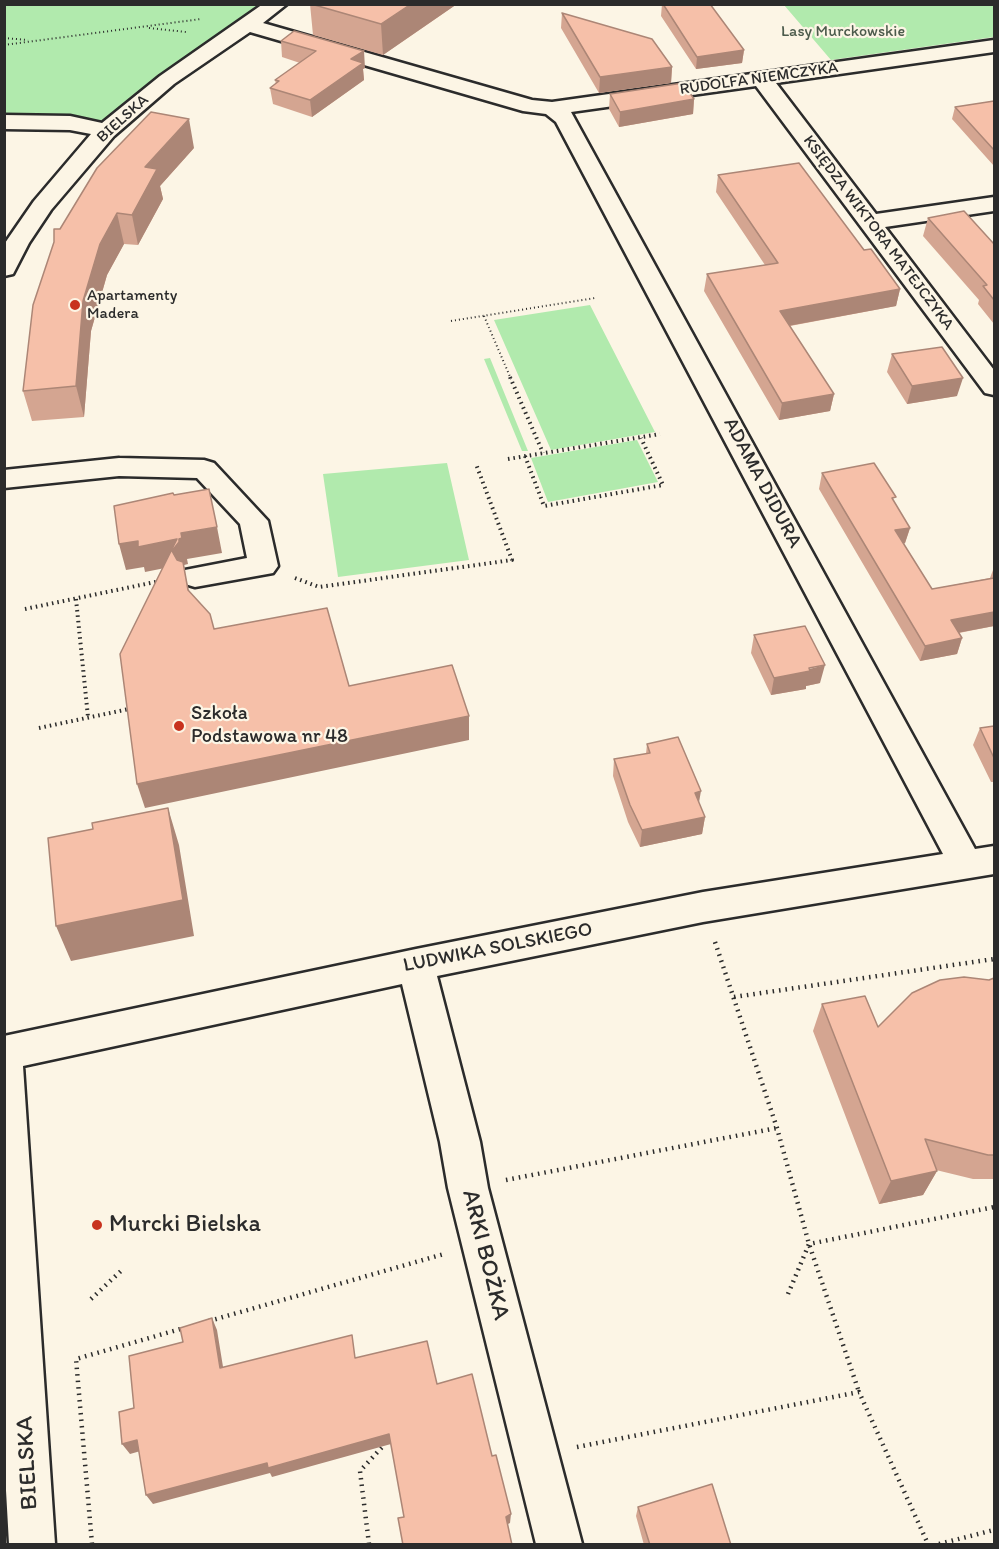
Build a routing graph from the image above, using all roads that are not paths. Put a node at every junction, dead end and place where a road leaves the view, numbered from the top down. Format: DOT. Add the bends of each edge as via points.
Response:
graph roads {
  1 [pos="277,4"];
  2 [pos="247,25"];
  3 [pos="994,46"];
  4 [pos="761,78"];
  5 [pos="552,108"];
  6 [pos="4,122"];
  7 [pos="106,131"];
  8 [pos="994,204"];
  9 [pos="869,222"];
  10 [pos="4,269"];
  11 [pos="994,387"];
  12 [pos="4,480"];
  13 [pos="182,578"];
  14 [pos="980,862"];
  15 [pos="416,965"];
  16 [pos="4,1053"];
  17 [pos="4,1059"];
  18 [pos="32,1545"];
  19 [pos="559,1545"];
  1 -- 2 [label="street, BIELSKA"];
  2 -- 5 [label="street, RUDOLFA NIEMCZYKA" via="531,106"];
  2 -- 7 [label="street, BIELSKA" via="167,80"];
  3 -- 4 [label="street, RUDOLFA NIEMCZYKA"];
  4 -- 5 [label="street, RUDOLFA NIEMCZYKA"];
  4 -- 9 [label="street, KSIĘDZA WIKTORA MATEJCZYKA"];
  5 -- 14 [label="street, ADAMA DIDURA" via="565,118"];
  6 -- 7 [label="street" via="70,123"];
  7 -- 10 [label="street, BIELSKA" via="42,206"];
  8 -- 9 [label="street"];
  9 -- 11 [label="street, KSIĘDZA WIKTORA MATEJCZYKA"];
  12 -- 13 [label="street" via="119,467 204,469 254,521 263,566"];
  14 -- 15 [label="street, LUDWIKA SOLSKIEGO" via="703,906"];
  15 -- 16 [label="street, LUDWIKA SOLSKIEGO"];
  15 -- 19 [label="street, ARKI BOŻKA"];
  17 -- 18 [label="street, BIELSKA"];
}
